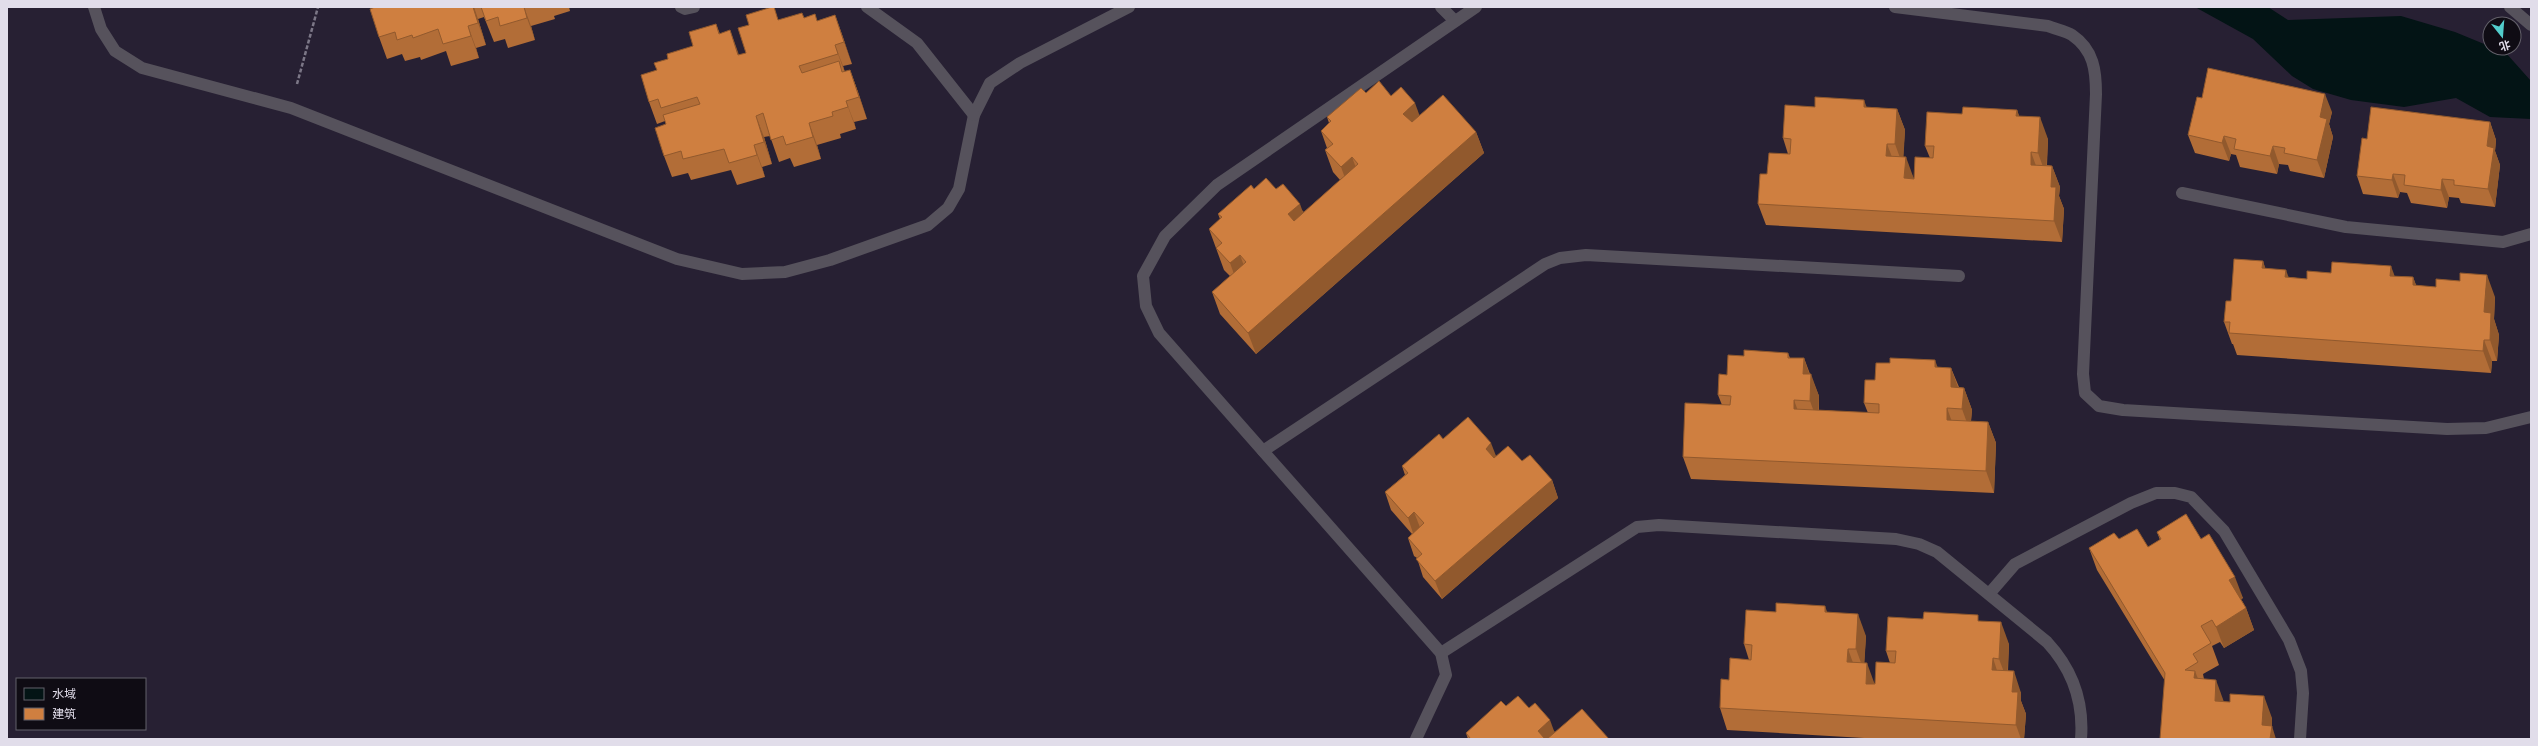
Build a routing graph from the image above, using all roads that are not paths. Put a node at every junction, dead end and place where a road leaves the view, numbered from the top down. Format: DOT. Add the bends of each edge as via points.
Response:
graph roads {
  1 [pos="94,7"];
  2 [pos="681,7"];
  3 [pos="694,7"];
  4 [pos="867,7"];
  5 [pos="1129,7"];
  6 [pos="1441,7"];
  7 [pos="1476,7"];
  8 [pos="1895,7"];
  9 [pos="2510,7"];
  10 [pos="1455,21"];
  11 [pos="2531,25"];
  12 [pos="974,114"];
  13 [pos="2182,193"];
  14 [pos="2531,234"];
  15 [pos="1959,276"];
  16 [pos="2531,417"];
  17 [pos="1263,451"];
  18 [pos="1989,594"];
  19 [pos="1441,653"];
  20 [pos="1416,739"];
  21 [pos="2081,739"];
  22 [pos="2300,739"];
  1 -- 12 [label="lane" via="101,29 115,50 142,68 291,108 677,259 742,274 785,272 830,260 928,225 948,208 959,189"];
  2 -- 3 [label="lane"];
  4 -- 12 [label="lane" via="916,43"];
  5 -- 12 [label="lane" via="1020,63 990,83"];
  6 -- 10 [label="lane"];
  7 -- 10 [label="lane"];
  8 -- 16 [label="lane" via="2048,26 2072,35 2088,52 2096,69 2096,94 2083,374 2085,393 2099,406 2123,410 2447,429 2486,428"];
  9 -- 11 [label="lane"];
  10 -- 17 [label="lane" via="1217,185 1165,236 1143,276 1146,306 1159,333"];
  13 -- 14 [label="lane" via="2346,228 2503,242"];
  15 -- 17 [label="lane" via="1586,255 1560,258 1545,264"];
  17 -- 19 [label="lane"];
  18 -- 19 [label="lane" via="1937,552 1896,538 1659,525 1638,527"];
  18 -- 21 [label="lane" via="2047,642 2063,659 2073,678 2078,697"];
  18 -- 22 [label="lane" via="2016,564 2131,503 2156,493 2175,493 2191,497 2224,531 2289,640 2301,671 2303,693"];
  19 -- 20 [label="lane" via="1446,675"];
}
